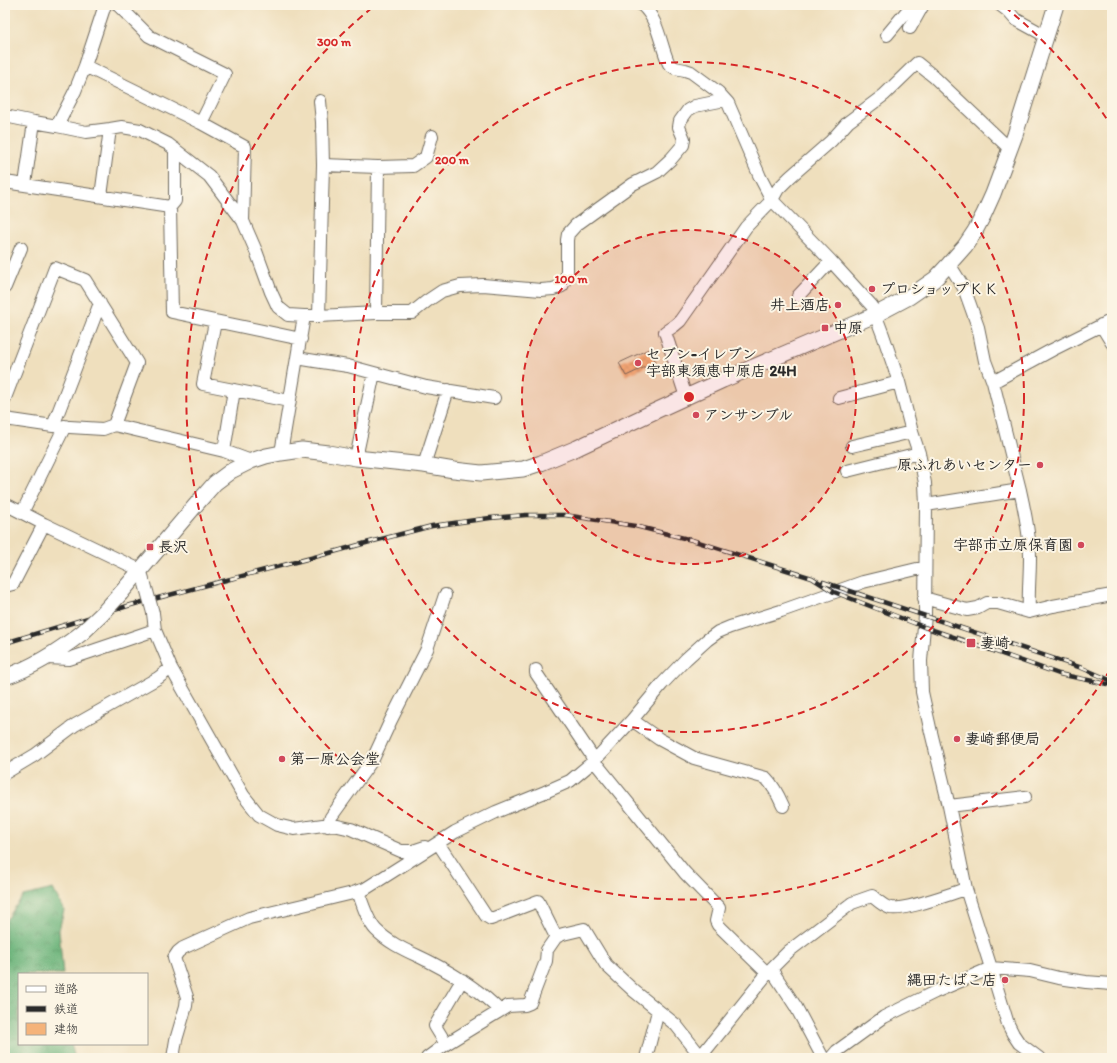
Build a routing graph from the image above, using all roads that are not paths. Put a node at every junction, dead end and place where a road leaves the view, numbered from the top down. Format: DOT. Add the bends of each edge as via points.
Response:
graph roads {
  1 [pos="105,5"];
  2 [pos="118,5"];
  3 [pos="642,5"];
  4 [pos="912,5"];
  5 [pos="923,5"];
  6 [pos="1000,5"];
  7 [pos="1056,5"];
  8 [pos="910,28"];
  9 [pos="887,35"];
  10 [pos="1046,36"];
  11 [pos="85,66"];
  12 [pos="725,100"];
  13 [pos="320,101"];
  14 [pos="5,116"];
  15 [pos="34,122"];
  16 [pos="201,123"];
  17 [pos="57,126"];
  18 [pos="110,129"];
  19 [pos="432,136"];
  20 [pos="1010,149"];
  21 [pos="175,150"];
  22 [pos="323,165"];
  23 [pos="378,167"];
  24 [pos="5,182"];
  25 [pos="25,184"];
  26 [pos="101,196"];
  27 [pos="772,200"];
  28 [pos="170,207"];
  29 [pos="243,221"];
  30 [pos="21,248"];
  31 [pos="831,261"];
  32 [pos="950,264"];
  33 [pos="5,288"];
  34 [pos="798,296"];
  35 [pos="100,303"];
  36 [pos="376,313"];
  37 [pos="875,315"];
  38 [pos="304,316"];
  39 [pos="320,316"];
  40 [pos="1112,320"];
  41 [pos="215,322"];
  42 [pos="1101,325"];
  43 [pos="300,339"];
  44 [pos="1112,343"];
  45 [pos="297,358"];
  46 [pos="374,373"];
  47 [pos="899,382"];
  48 [pos="992,382"];
  49 [pos="234,390"];
  50 [pos="448,390"];
  51 [pos="686,397"];
  52 [pos="5,398"];
  53 [pos="494,398"];
  54 [pos="838,398"];
  55 [pos="289,401"];
  56 [pos="5,419"];
  57 [pos="114,425"];
  58 [pos="59,426"];
  59 [pos="912,432"];
  60 [pos="852,446"];
  61 [pos="224,451"];
  62 [pos="282,452"];
  63 [pos="919,453"];
  64 [pos="356,458"];
  65 [pos="251,461"];
  66 [pos="424,465"];
  67 [pos="847,471"];
  68 [pos="1020,490"];
  69 [pos="5,504"];
  70 [pos="926,505"];
  71 [pos="22,513"];
  72 [pos="44,524"];
  73 [pos="925,567"];
  74 [pos="142,577"];
  75 [pos="5,586"];
  76 [pos="445,595"];
  77 [pos="1112,595"];
  78 [pos="924,598"];
  79 [pos="1029,612"];
  80 [pos="154,630"];
  81 [pos="47,658"];
  82 [pos="171,668"];
  83 [pos="536,670"];
  84 [pos="5,676"];
  85 [pos="632,720"];
  86 [pos="594,761"];
  87 [pos="5,773"];
  88 [pos="1025,797"];
  89 [pos="783,806"];
  90 [pos="949,806"];
  91 [pos="328,826"];
  92 [pos="438,843"];
  93 [pos="966,889"];
  94 [pos="358,891"];
  95 [pos="556,937"];
  96 [pos="991,968"];
  97 [pos="769,971"];
  98 [pos="462,980"];
  99 [pos="1112,984"];
  100 [pos="500,1011"];
  101 [pos="658,1011"];
  102 [pos="446,1044"];
  103 [pos="702,1057"];
  104 [pos="172,1058"];
  105 [pos="427,1058"];
  106 [pos="646,1058"];
  107 [pos="824,1058"];
  108 [pos="831,1058"];
  109 [pos="1039,1058"];
  1 -- 11 [label="street"];
  2 -- 16 [label="street" via="149,36 225,74"];
  3 -- 12 [label="street" via="654,20 669,64 691,72"];
  4 -- 9 [label="street"];
  5 -- 8 [label="street"];
  6 -- 10 [label="street" via="1014,19"];
  7 -- 10 [label="street"];
  10 -- 20 [label="street"];
  11 -- 16 [label="street"];
  11 -- 17 [label="street"];
  12 -- 27 [label="street"];
  12 -- 36 [label="street" via="695,106 688,110 679,127 684,139 683,144 671,159 657,172 633,184 576,225 568,234 567,276 562,286 541,290 460,286 442,291 412,313"];
  13 -- 22 [label="street"];
  14 -- 15 [label="street"];
  15 -- 17 [label="street"];
  15 -- 25 [label="street"];
  16 -- 29 [label="street" via="246,147"];
  17 -- 18 [label="street" via="86,132"];
  18 -- 21 [label="street" via="122,127 140,130"];
  18 -- 26 [label="street"];
  19 -- 23 [label="street" via="426,157 413,166"];
  20 -- 27 [label="street" via="917,63 884,95 848,122 778,189"];
  20 -- 32 [label="street" via="993,194 975,231"];
  21 -- 28 [label="street" via="174,201"];
  21 -- 29 [label="street" via="209,176"];
  22 -- 23 [label="street"];
  22 -- 39 [label="street"];
  23 -- 36 [label="street"];
  24 -- 25 [label="street"];
  25 -- 26 [label="street"];
  26 -- 28 [label="street"];
  27 -- 31 [label="street"];
  27 -- 51 [label="street" via="746,227 680,321 665,332"];
  28 -- 41 [label="street" via="172,312"];
  29 -- 38 [label="street" via="278,308 288,315"];
  30 -- 33 [label="street"];
  31 -- 34 [label="street"];
  31 -- 37 [label="street" via="872,306"];
  32 -- 37 [label="street" via="909,297"];
  32 -- 48 [label="street" via="964,288 978,327"];
  35 -- 52 [label="street" via="85,280 55,268"];
  35 -- 57 [label="street" via="137,363"];
  35 -- 58 [label="street"];
  36 -- 39 [label="street"];
  37 -- 47 [label="street"];
  37 -- 51 [label="street"];
  38 -- 39 [label="street"];
  38 -- 43 [label="street"];
  40 -- 42 [label="street"];
  41 -- 43 [label="street"];
  41 -- 49 [label="street" via="203,384"];
  42 -- 44 [label="street"];
  42 -- 48 [label="street"];
  43 -- 45 [label="street"];
  45 -- 46 [label="street"];
  45 -- 55 [label="street"];
  46 -- 50 [label="street" via="426,387"];
  46 -- 64 [label="street"];
  47 -- 54 [label="street"];
  47 -- 59 [label="street"];
  48 -- 68 [label="street"];
  49 -- 55 [label="street"];
  49 -- 61 [label="street"];
  50 -- 53 [label="street"];
  50 -- 66 [label="street"];
  51 -- 66 [label="street" via="571,451 522,469 481,473"];
  55 -- 62 [label="street"];
  56 -- 58 [label="street"];
  57 -- 58 [label="street" via="103,429"];
  57 -- 61 [label="street"];
  58 -- 71 [label="street"];
  59 -- 60 [label="street"];
  59 -- 63 [label="street"];
  61 -- 65 [label="street"];
  62 -- 64 [label="street" via="302,450"];
  62 -- 65 [label="street"];
  63 -- 67 [label="street"];
  63 -- 70 [label="street"];
  64 -- 66 [label="street"];
  65 -- 74 [label="street" via="231,471 215,484"];
  68 -- 70 [label="street"];
  68 -- 79 [label="street" via="1027,522 1030,556"];
  69 -- 71 [label="street"];
  70 -- 73 [label="street"];
  71 -- 72 [label="street"];
  72 -- 74 [label="street"];
  72 -- 75 [label="street" via="13,584"];
  73 -- 78 [label="street"];
  73 -- 85 [label="street" via="863,582 718,632 686,659"];
  74 -- 80 [label="street, bridge" via="153,614"];
  74 -- 81 [label="street, bridge" via="120,593 83,632"];
  76 -- 91 [label="street" via="427,648 373,759 331,817"];
  77 -- 79 [label="street"];
  78 -- 79 [label="street" via="967,610 978,608 987,602"];
  78 -- 90 [label="street" via="922,692"];
  80 -- 81 [label="street" via="69,659"];
  80 -- 82 [label="street"];
  81 -- 84 [label="street"];
  82 -- 87 [label="street" via="75,725 35,755"];
  82 -- 91 [label="street" via="243,795 259,815 277,826 294,829"];
  83 -- 86 [label="street"];
  85 -- 86 [label="street"];
  85 -- 89 [label="street" via="659,739 694,758 766,778"];
  86 -- 92 [label="street" via="570,781 496,812"];
  86 -- 97 [label="street" via="685,873 719,908 716,921 718,925"];
  88 -- 90 [label="street"];
  90 -- 93 [label="street"];
  91 -- 92 [label="street" via="351,829 401,851 413,851"];
  92 -- 94 [label="street"];
  92 -- 95 [label="street" via="486,916 491,918 538,901"];
  93 -- 96 [label="street"];
  93 -- 97 [label="street" via="909,907 890,908 872,896 852,903 789,951"];
  94 -- 98 [label="street" via="375,930 406,951"];
  94 -- 104 [label="street" via="249,918 178,952 174,958 187,997"];
  95 -- 100 [label="street" via="548,950 530,1003 508,1006"];
  95 -- 101 [label="street" via="584,929 606,965"];
  96 -- 99 [label="street" via="1030,971 1086,982"];
  96 -- 108 [label="street" via="884,1017"];
  96 -- 109 [label="street" via="1013,1034 1019,1043"];
  97 -- 103 [label="street"];
  97 -- 107 [label="street" via="796,1007"];
  98 -- 100 [label="street"];
  98 -- 102 [label="street" via="435,1026"];
  100 -- 102 [label="street"];
  101 -- 103 [label="street" via="676,1025"];
  101 -- 106 [label="street"];
  102 -- 105 [label="street"];
}
